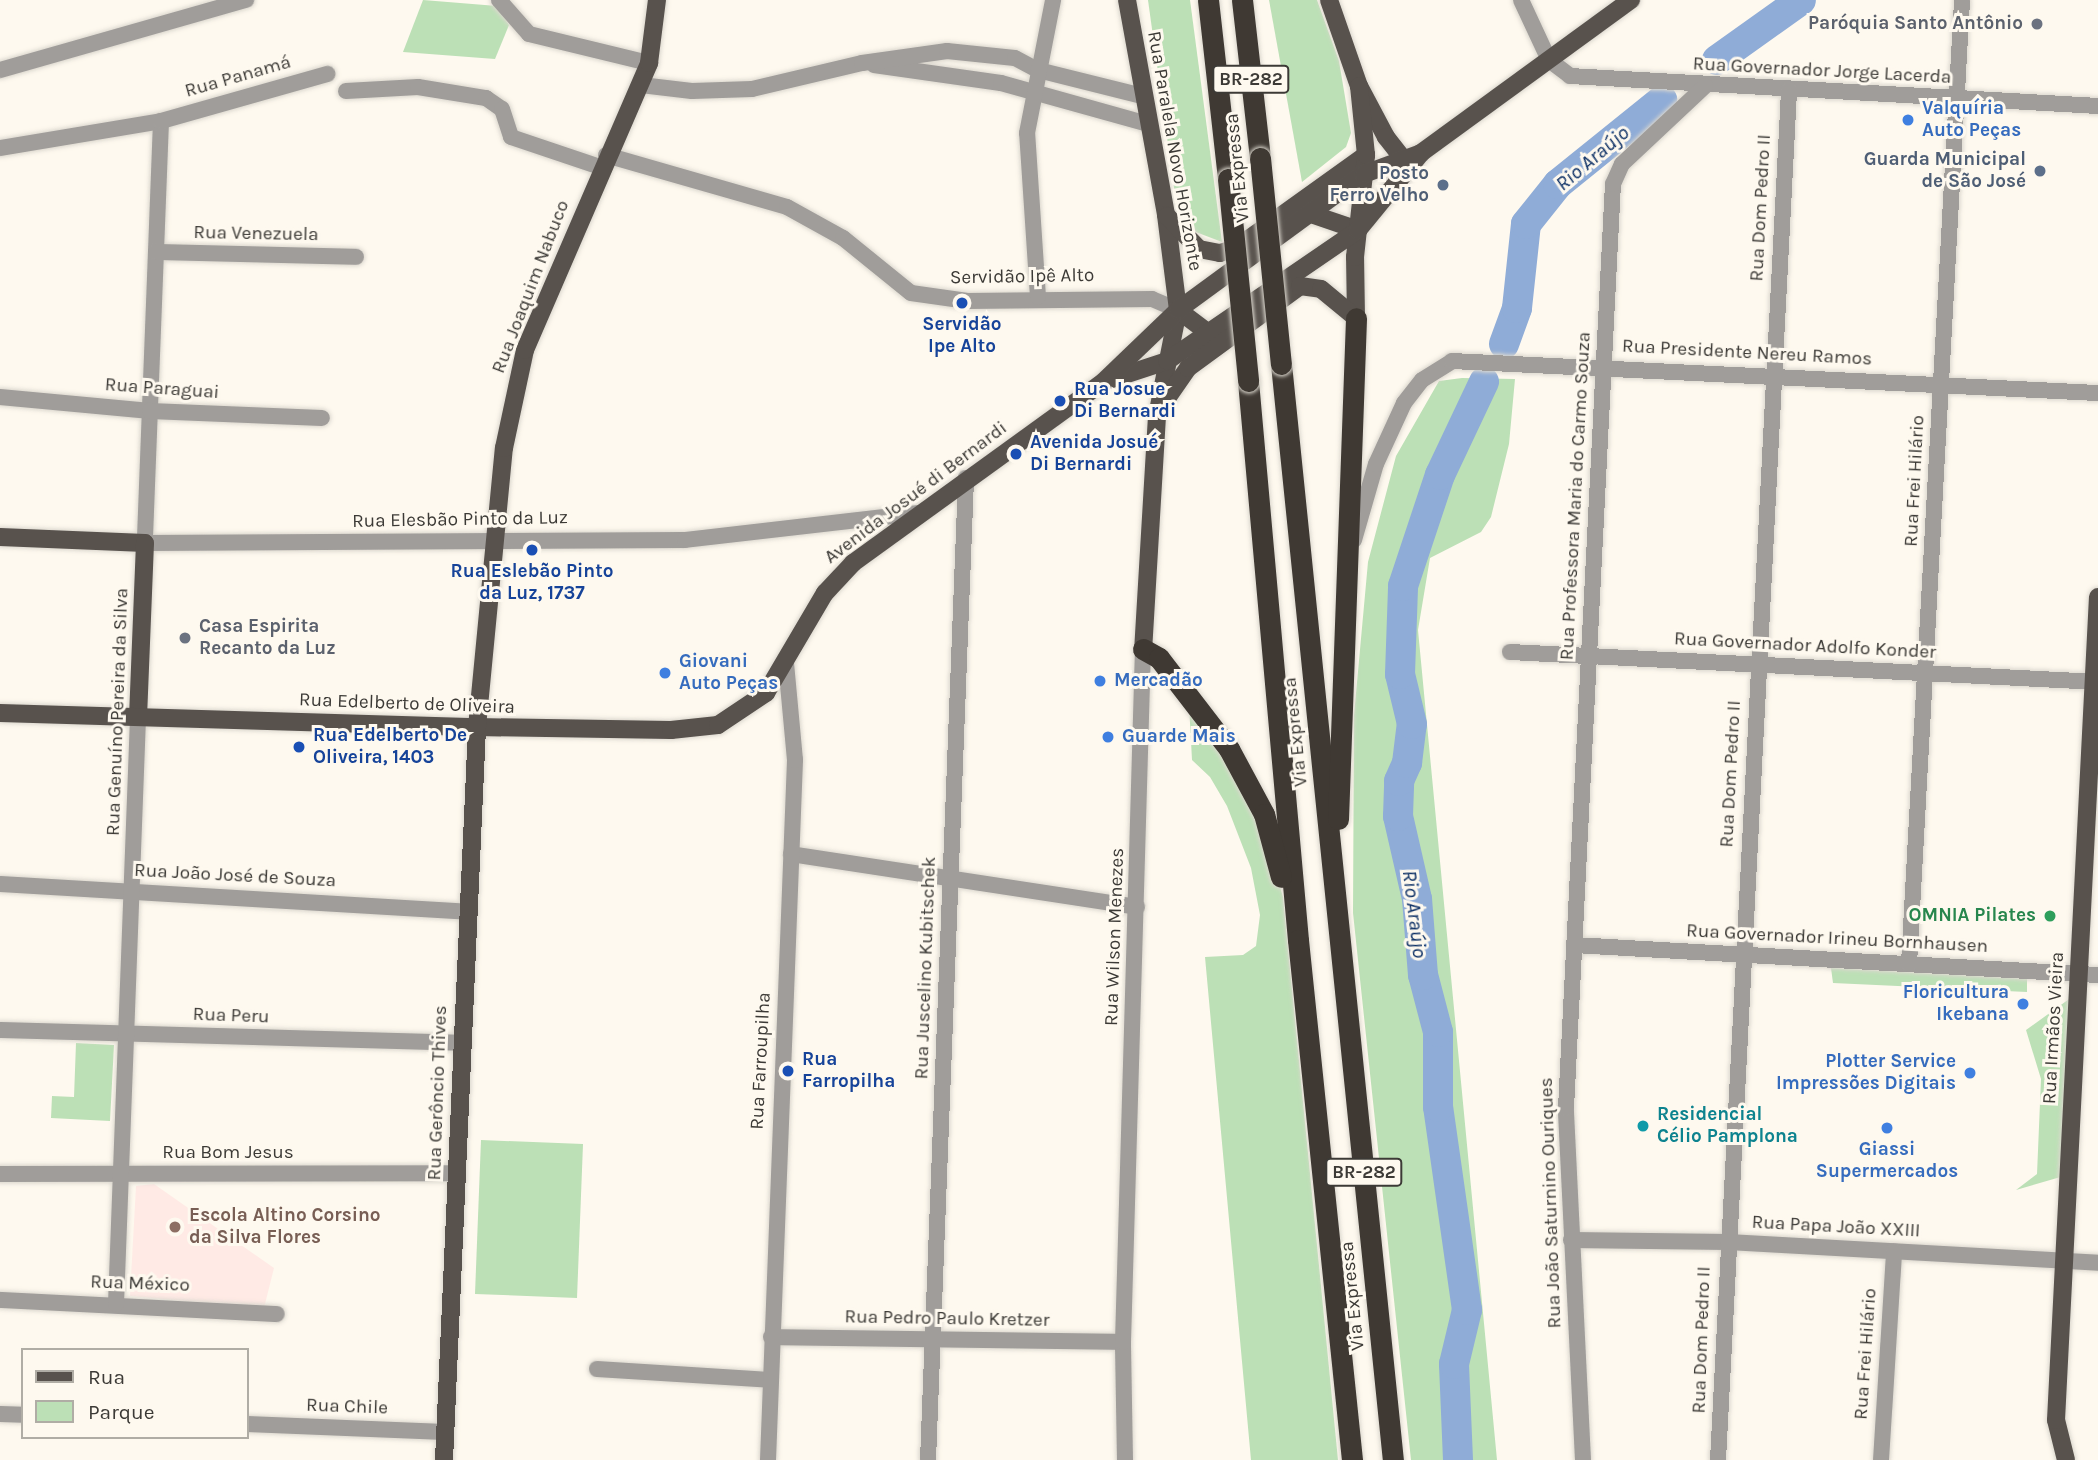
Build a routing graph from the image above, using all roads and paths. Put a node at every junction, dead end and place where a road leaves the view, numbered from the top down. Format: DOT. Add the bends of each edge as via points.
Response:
graph roads {
  1 [pos="246,0"];
  2 [pos="499,0"];
  3 [pos="657,0"];
  4 [pos="1053,0"];
  5 [pos="1126,0"];
  6 [pos="1208,0"];
  7 [pos="1242,0"];
  8 [pos="1329,0"];
  9 [pos="1521,0"];
  10 [pos="1630,0"];
  11 [pos="1962,0"];
  12 [pos="189,8"];
  13 [pos="1549,60"];
  14 [pos="862,62"];
  15 [pos="649,63"];
  16 [pos="0,70"];
  17 [pos="1038,70"];
  18 [pos="327,74"];
  19 [pos="641,85"];
  20 [pos="1359,86"];
  21 [pos="1705,86"];
  22 [pos="1789,90"];
  23 [pos="346,91"];
  24 [pos="1032,93"];
  25 [pos="1142,96"];
  26 [pos="1957,101"];
  27 [pos="2098,106"];
  28 [pos="161,121"];
  29 [pos="1148,124"];
  30 [pos="0,148"];
  31 [pos="1421,153"];
  32 [pos="1366,155"];
  33 [pos="1403,159"];
  34 [pos="603,161"];
  35 [pos="1364,174"];
  36 [pos="1311,214"];
  37 [pos="1166,215"];
  38 [pos="1358,230"];
  39 [pos="156,252"];
  40 [pos="356,257"];
  41 [pos="1038,297"];
  42 [pos="1178,310"];
  43 [pos="1356,318"];
  44 [pos="1209,333"];
  45 [pos="1167,360"];
  46 [pos="1604,367"];
  47 [pos="1141,369"];
  48 [pos="1773,376"];
  49 [pos="1102,383"];
  50 [pos="1941,384"];
  51 [pos="2098,393"];
  52 [pos="0,397"];
  53 [pos="150,411"];
  54 [pos="1157,416"];
  55 [pos="322,418"];
  56 [pos="966,478"];
  57 [pos="919,513"];
  58 [pos="0,537"];
  59 [pos="494,539"];
  60 [pos="145,542"];
  61 [pos="1350,555"];
  62 [pos="2098,597"];
  63 [pos="1143,649"];
  64 [pos="1510,652"];
  65 [pos="1589,656"];
  66 [pos="786,663"];
  67 [pos="1758,665"];
  68 [pos="1925,673"];
  69 [pos="2096,682"];
  70 [pos="0,713"];
  71 [pos="138,717"];
  72 [pos="477,727"];
  73 [pos="791,854"];
  74 [pos="950,880"];
  75 [pos="0,884"];
  76 [pos="1334,884"];
  77 [pos="132,890"];
  78 [pos="1137,907"];
  79 [pos="468,912"];
  80 [pos="1297,940"];
  81 [pos="1574,945"];
  82 [pos="1743,955"];
  83 [pos="1909,964"];
  84 [pos="2078,974"];
  85 [pos="2098,975"];
  86 [pos="0,1030"];
  87 [pos="127,1034"];
  88 [pos="461,1043"];
  89 [pos="456,1173"];
  90 [pos="0,1174"];
  91 [pos="121,1174"];
  92 [pos="1571,1240"];
  93 [pos="1728,1242"];
  94 [pos="1894,1251"];
  95 [pos="2062,1261"];
  96 [pos="2098,1263"];
  97 [pos="0,1300"];
  98 [pos="116,1304"];
  99 [pos="277,1314"];
  100 [pos="771,1337"];
  101 [pos="933,1339"];
  102 [pos="1123,1342"];
  103 [pos="597,1369"];
  104 [pos="770,1380"];
  105 [pos="0,1414"];
  106 [pos="21,1415"];
  107 [pos="248,1424"];
  108 [pos="445,1432"];
  109 [pos="444,1460"];
  110 [pos="768,1460"];
  111 [pos="928,1460"];
  112 [pos="1125,1460"];
  113 [pos="1352,1460"];
  114 [pos="1393,1460"];
  115 [pos="1583,1460"];
  116 [pos="1718,1460"];
  117 [pos="1881,1460"];
  118 [pos="2066,1460"];
  1 -- 12 [label="street"];
  2 -- 15 [label="street" via="514,22 548,42"];
  3 -- 15 [label="main road, Rua Joaquim Nabuco"];
  4 -- 17 [label="street"];
  5 -- 25 [label="main road, Rua Paralela Novo Horizonte"];
  6 -- 80 [label="highway, Via Expressa / BR-282, bridge" via="1248,381"];
  7 -- 76 [label="highway, Via Expressa / BR-282, bridge"];
  8 -- 20 [label="main road"];
  9 -- 13 [label="street"];
  10 -- 13 [label="main road, Avenida Josué di Bernardi"];
  11 -- 26 [label="street, Rua Frei Hilário"];
  12 -- 16 [label="street"];
  13 -- 21 [label="street, Rua Governador Jorge Lacerda" via="1570,76"];
  13 -- 31 [label="main road, Avenida Josué di Bernardi"];
  14 -- 17 [label="street" via="947,51 1015,58"];
  14 -- 19 [label="street" via="752,89 692,91"];
  14 -- 24 [label="street" via="1001,83"];
  15 -- 19 [label="main road, Rua Joaquim Nabuco"];
  17 -- 24 [label="street"];
  17 -- 25 [label="street"];
  18 -- 28 [label="street, Rua Panamá"];
  19 -- 34 [label="main road, Rua Joaquim Nabuco"];
  20 -- 32 [label="main road"];
  20 -- 33 [label="main road" via="1385,137"];
  21 -- 22 [label="street, Rua Governador Jorge Lacerda"];
  21 -- 46 [label="street, Rua Professora Maria do Carmo Souza" via="1615,176"];
  22 -- 26 [label="street, Rua Governador Jorge Lacerda"];
  22 -- 48 [label="street, Rua Dom Pedro II"];
  23 -- 34 [label="street, Servidão Ipê Alto" via="418,87 486,98 502,109 511,137"];
  24 -- 29 [label="street"];
  24 -- 41 [label="street" via="1027,154"];
  25 -- 29 [label="main road, Rua Paralela Novo Horizonte"];
  26 -- 27 [label="street, Rua Governador Jorge Lacerda"];
  26 -- 50 [label="street, Rua Frei Hilário"];
  28 -- 30 [label="street, Rua Panamá"];
  28 -- 39 [label="street, Rua Genuíno Pereira da Silva"];
  29 -- 37 [label="main road, Rua Paralela Novo Horizonte"];
  31 -- 33 [label="main road, Avenida Josué di Bernardi"];
  31 -- 38 [label="main road, Avenida Josué di Bernardi"];
  32 -- 35 [label="main road"];
  32 -- 37 [label="main road" via="1236,248 1220,253 1199,249"];
  33 -- 35 [label="main road, Avenida Josué di Bernardi"];
  34 -- 41 [label="street, Servidão Ipê Alto" via="787,207 843,238 911,293 967,300"];
  34 -- 59 [label="main road, Rua Joaquim Nabuco" via="518,375"];
  35 -- 36 [label="main road, Avenida Josué di Bernardi"];
  35 -- 38 [label="main road"];
  36 -- 38 [label="main road"];
  36 -- 42 [label="main road, Avenida Josué di Bernardi"];
  37 -- 42 [label="main road, Rua Paralela Novo Horizonte"];
  38 -- 43 [label="main road"];
  38 -- 44 [label="main road, Avenida Josué di Bernardi"];
  39 -- 40 [label="street, Rua Venezuela"];
  39 -- 53 [label="street, Rua Genuíno Pereira da Silva"];
  41 -- 42 [label="street, Servidão Ipê Alto" via="1152,299"];
  42 -- 44 [label="main road"];
  42 -- 45 [label="main road, Rua Wilson Menezes"];
  42 -- 49 [label="main road, Avenida Josué di Bernardi"];
  43 -- 54 [label="main road" via="1321,289 1310,285 1292,290 1188,368"];
  43 -- 61 [label="highway"];
  44 -- 45 [label="main road, Avenida Josué di Bernardi"];
  45 -- 47 [label="main road, Avenida Josué di Bernardi"];
  45 -- 54 [label="main road, Rua Wilson Menezes"];
  46 -- 48 [label="street, Rua Presidente Nereu Ramos"];
  46 -- 61 [label="street, Rua Presidente Nereu Ramos" via="1452,362 1422,380 1404,402 1386,438"];
  46 -- 65 [label="street, Rua Professora Maria do Carmo Souza"];
  47 -- 49 [label="main road, Avenida Josué di Bernardi"];
  47 -- 54 [label="main road, Rua Wilson Menezes" via="1151,384"];
  48 -- 50 [label="street, Rua Presidente Nereu Ramos"];
  48 -- 67 [label="street, Rua Dom Pedro II"];
  49 -- 56 [label="main road, Avenida Josué di Bernardi"];
  50 -- 51 [label="street, Rua Presidente Nereu Ramos"];
  50 -- 68 [label="street, Rua Frei Hilário"];
  52 -- 53 [label="street, Rua Paraguai"];
  53 -- 55 [label="street, Rua Paraguai"];
  53 -- 60 [label="street, Rua Genuíno Pereira da Silva"];
  54 -- 63 [label="main road, Rua Wilson Menezes"];
  56 -- 57 [label="main road, Avenida Josué di Bernardi"];
  56 -- 74 [label="street, Rua Juscelino Kubitschek"];
  57 -- 59 [label="street, Rua Elesbão Pinto da Luz" via="685,540"];
  57 -- 66 [label="main road, Avenida Josué di Bernardi" via="839,576 813,610"];
  58 -- 60 [label="main road, Rua Elesbão Pinto da Luz"];
  59 -- 60 [label="street, Rua Elesbão Pinto da Luz" via="307,545"];
  59 -- 72 [label="main road, Rua Joaquim Nabuco"];
  60 -- 71 [label="main road, Rua Genuíno Pereira da Silva"];
  61 -- 76 [label="highway"];
  62 -- 69 [label="main road, Rua Irmãos Vieira"];
  63 -- 78 [label="street, Rua Wilson Menezes"];
  63 -- 80 [label="highway" via="1159,658 1205,714 1250,785 1264,814"];
  64 -- 65 [label="street, Rua Governador Adolfo Konder"];
  65 -- 67 [label="street, Rua Governador Adolfo Konder"];
  65 -- 81 [label="street, Rua Professora Maria do Carmo Souza"];
  66 -- 72 [label="main road, Rua Edelberto de Oliveira" via="751,707 700,729"];
  66 -- 73 [label="street, Rua Farroupilha" via="795,760"];
  67 -- 68 [label="street, Rua Governador Adolfo Konder"];
  67 -- 82 [label="street, Rua Dom Pedro II"];
  68 -- 69 [label="street, Rua Governador Adolfo Konder"];
  68 -- 83 [label="street, Rua Frei Hilário"];
  69 -- 84 [label="main road, Rua Irmãos Vieira"];
  70 -- 71 [label="main road, Rua Edelberto de Oliveira"];
  71 -- 72 [label="main road, Rua Edelberto de Oliveira"];
  71 -- 77 [label="street, Rua Genuíno Pereira da Silva"];
  72 -- 79 [label="main road, Rua Gerôncio Thives"];
  73 -- 74 [label="street"];
  73 -- 100 [label="street, Rua Farroupilha"];
  74 -- 78 [label="street"];
  74 -- 101 [label="street, Rua Juscelino Kubitschek"];
  75 -- 77 [label="street, Rua João José de Souza"];
  76 -- 114 [label="highway, Via Expressa / BR-282"];
  77 -- 79 [label="street, Rua João José de Souza"];
  77 -- 87 [label="street, Rua Genuíno Pereira da Silva"];
  78 -- 102 [label="street, Rua Wilson Menezes"];
  79 -- 88 [label="main road, Rua Gerôncio Thives"];
  80 -- 113 [label="highway, Via Expressa / BR-282"];
  81 -- 82 [label="street, Rua Governador Irineu Bornhausen"];
  81 -- 92 [label="street, Rua João Saturnino Ouriques" via="1566,1108"];
  82 -- 83 [label="street, Rua Governador Irineu Bornhausen"];
  82 -- 93 [label="street, Rua Dom Pedro II"];
  83 -- 84 [label="street, Rua Governador Irineu Bornhausen"];
  84 -- 85 [label="street, Rua Governador Irineu Bornhausen"];
  84 -- 95 [label="main road, Rua Irmãos Vieira"];
  86 -- 87 [label="street, Rua Peru"];
  87 -- 88 [label="street, Rua Peru"];
  87 -- 91 [label="street, Rua Genuíno Pereira da Silva"];
  88 -- 89 [label="main road, Rua Gerôncio Thives"];
  89 -- 91 [label="street, Rua Bom Jesus"];
  89 -- 108 [label="main road, Rua Gerôncio Thives"];
  90 -- 91 [label="street, Rua Bom Jesus"];
  91 -- 98 [label="street, Rua Genuíno Pereira da Silva"];
  92 -- 93 [label="street, Rua Papa João XXIII"];
  92 -- 115 [label="street, Rua João Saturnino Ouriques"];
  93 -- 94 [label="street, Rua Papa João XXIII"];
  93 -- 116 [label="street, Rua Dom Pedro II"];
  94 -- 95 [label="street, Rua Papa João XXIII"];
  94 -- 117 [label="street, Rua Frei Hilário"];
  95 -- 96 [label="street, Rua Papa João XXIII"];
  95 -- 118 [label="main road, Rua Irmãos Vieira" via="2056,1420"];
  97 -- 98 [label="street, Rua México"];
  98 -- 99 [label="street, Rua México"];
  100 -- 101 [label="street, Rua Pedro Paulo Kretzer"];
  100 -- 104 [label="street, Rua Farroupilha"];
  101 -- 102 [label="street, Rua Pedro Paulo Kretzer"];
  101 -- 111 [label="street, Rua Juscelino Kubitschek"];
  102 -- 112 [label="street, Rua Wilson Menezes"];
  103 -- 104 [label="street"];
  104 -- 110 [label="street, Rua Farroupilha"];
  105 -- 106 [label="street"];
  107 -- 108 [label="street, Rua Chile"];
  108 -- 109 [label="main road, Rua Gerôncio Thives"];
}
